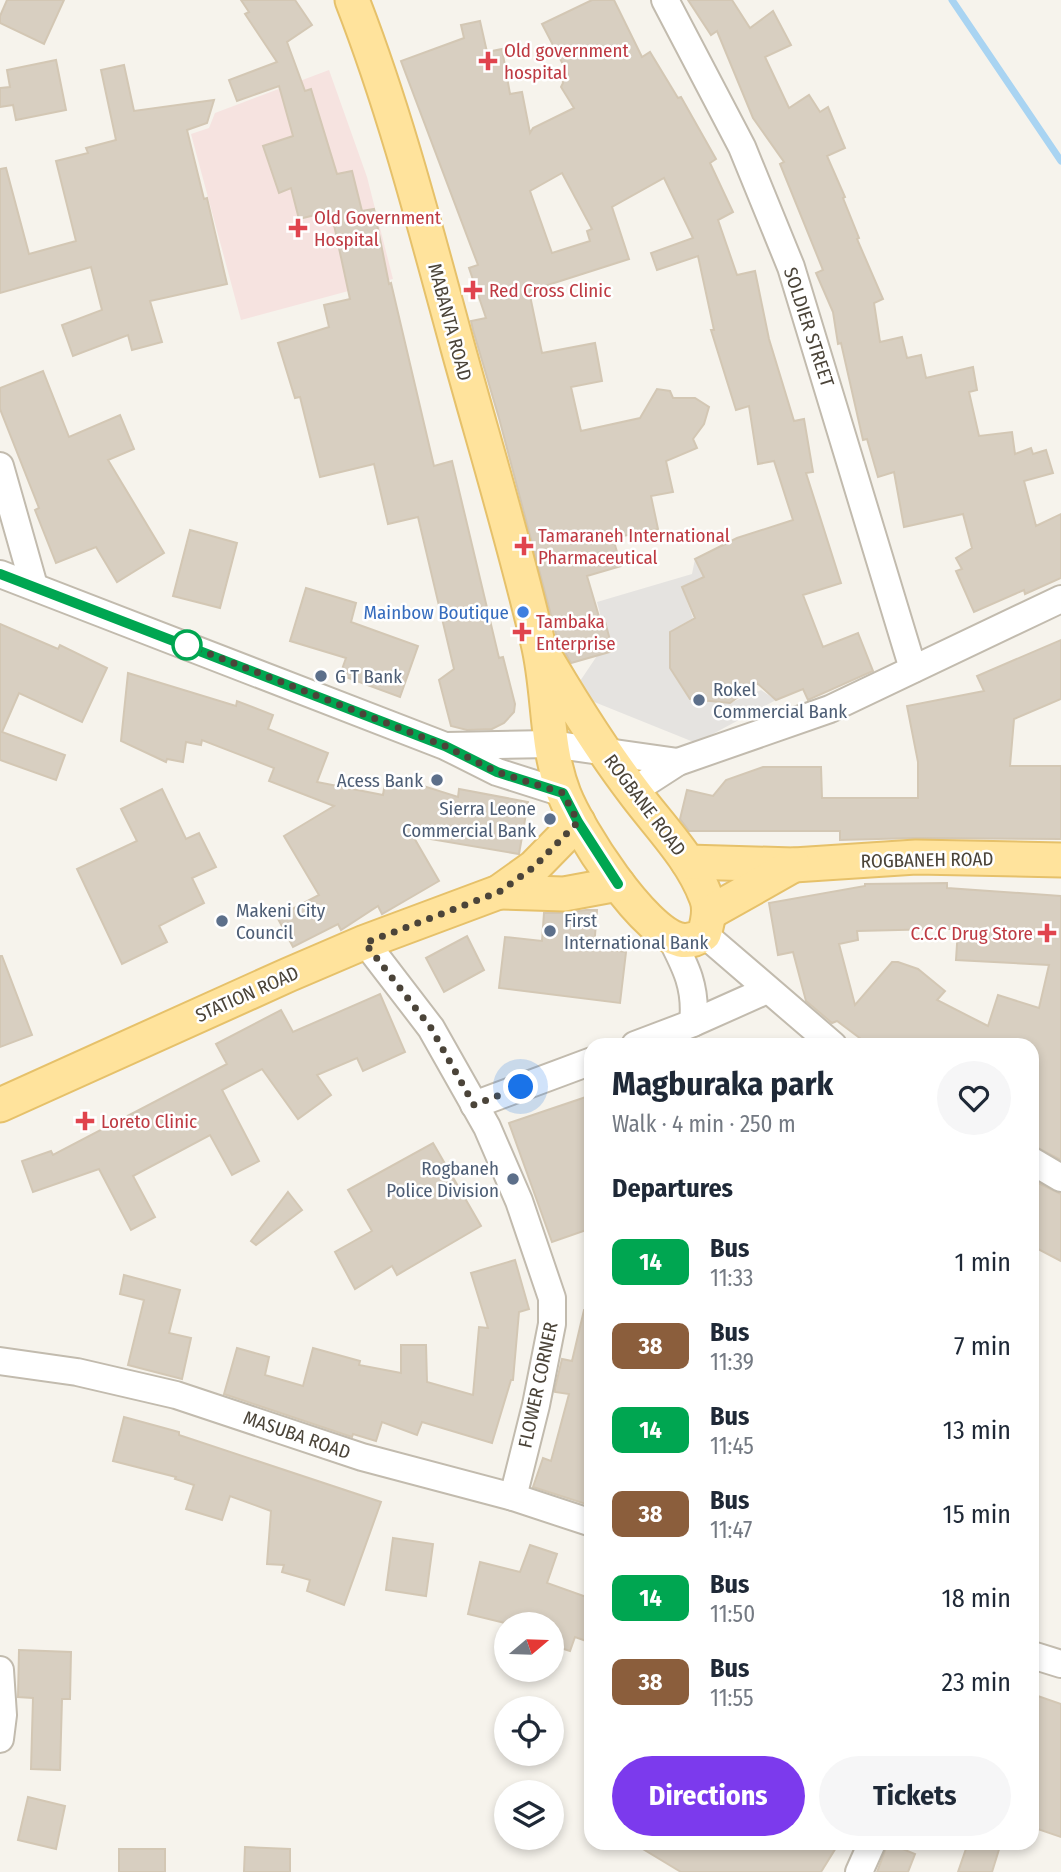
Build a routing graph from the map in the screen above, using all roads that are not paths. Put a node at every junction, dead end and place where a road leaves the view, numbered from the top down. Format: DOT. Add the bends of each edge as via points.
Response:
graph roads {
  1 [pos="352,0"];
  2 [pos="665,0"];
  3 [pos="0,466"];
  4 [pos="0,574"];
  5 [pos="34,586"];
  6 [pos="1061,599"];
  7 [pos="539,646"];
  8 [pos="913,670"];
  9 [pos="551,744"];
  10 [pos="445,746"];
  11 [pos="603,750"];
  12 [pos="678,762"];
  13 [pos="633,791"];
  14 [pos="570,808"];
  15 [pos="1061,860"];
  16 [pos="688,863"];
  17 [pos="794,866"];
  18 [pos="618,884"];
  19 [pos="499,892"];
  20 [pos="707,923"];
  21 [pos="670,936"];
  22 [pos="365,943"];
  23 [pos="768,990"];
  24 [pos="692,1023"];
  25 [pos="653,1038"];
  26 [pos="825,1038"];
  27 [pos="584,1064"];
  28 [pos="0,1105"];
  29 [pos="474,1105"];
  30 [pos="1039,1165"];
  31 [pos="1061,1178"];
  32 [pos="0,1361"];
  33 [pos="513,1497"];
  34 [pos="584,1520"];
  35 [pos="1039,1658"];
  36 [pos="1061,1664"];
  37 [pos="0,1670"];
  38 [pos="0,1738"];
  39 [pos="869,1850"];
  40 [pos="859,1872"];
  1 -- 7 [label="main road, MABANTA ROAD" via="400,139"];
  2 -- 8 [label="street, SOLDIER STREET" via="742,147 791,267"];
  3 -- 5 [label="street"];
  4 -- 5 [label="street"];
  5 -- 10 [label="street"];
  6 -- 8 [label="street"];
  7 -- 9 [label="main road"];
  7 -- 11 [label="main road, ROGBANE ROAD"];
  8 -- 12 [label="street" via="830,709"];
  9 -- 10 [label="street"];
  9 -- 11 [label="street"];
  9 -- 14 [label="main road"];
  10 -- 14 [label="street"];
  11 -- 12 [label="street"];
  11 -- 13 [label="main road, ROGBANE ROAD"];
  12 -- 13 [label="street"];
  13 -- 16 [label="main road, ROGBANE ROAD"];
  14 -- 18 [label="main road"];
  14 -- 19 [label="main road, STATION ROAD" via="534,867"];
  15 -- 17 [label="main road, ROGBANEH ROAD" via="916,857"];
  16 -- 17 [label="main road, ROGBANE ROAD"];
  16 -- 20 [label="main road" via="706,896"];
  17 -- 20 [label="main road"];
  18 -- 19 [label="main road, STATION ROAD" via="564,894"];
  18 -- 21 [label="main road" via="644,915"];
  19 -- 22 [label="main road, STATION ROAD"];
  20 -- 21 [label="main road" via="688,941"];
  20 -- 23 [label="street"];
  21 -- 24 [label="street" via="694,995"];
  22 -- 28 [label="main road, STATION ROAD"];
  22 -- 29 [label="street, FLOWER CORNER" via="431,1028"];
  23 -- 24 [label="street"];
  23 -- 26 [label="street"];
  24 -- 25 [label="street"];
  27 -- 29 [label="street"];
  29 -- 33 [label="street, FLOWER CORNER" via="519,1201 552,1298 536,1405"];
  30 -- 31 [label="street"];
  32 -- 33 [label="street, MASUBA ROAD" via="176,1395 362,1457"];
  33 -- 34 [label="street, MASUBA ROAD"];
  35 -- 36 [label="street"];
  37 -- 38 [label="street" via="4,1715"];
  39 -- 40 [label="street"];
}
